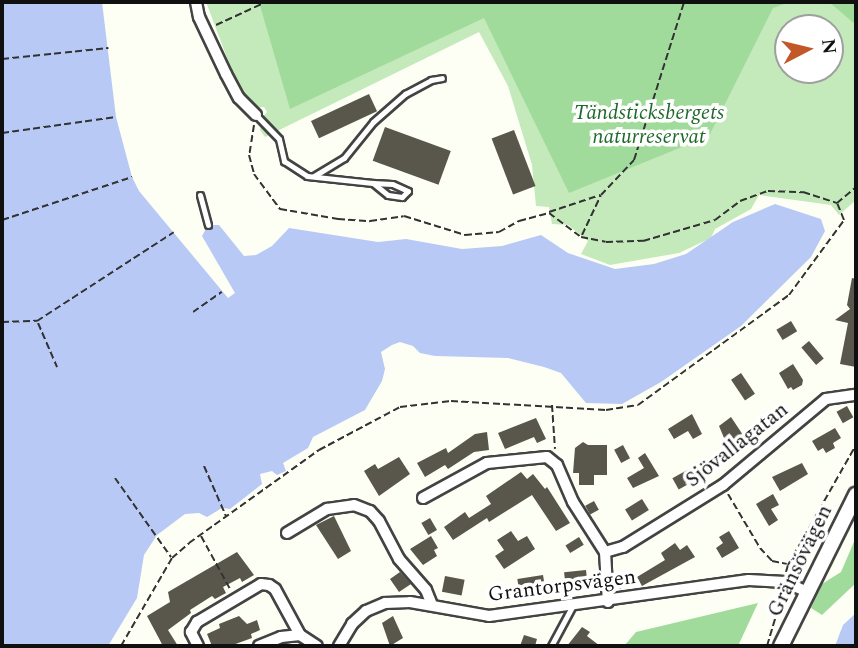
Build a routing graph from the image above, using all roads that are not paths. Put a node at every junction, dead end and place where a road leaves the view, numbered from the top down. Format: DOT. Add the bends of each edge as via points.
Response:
graph roads {
  1 [pos="197,2"];
  2 [pos="442,78"];
  3 [pos="256,116"];
  4 [pos="311,177"];
  5 [pos="373,183"];
  6 [pos="200,195"];
  7 [pos="208,225"];
  8 [pos="856,395"];
  9 [pos="856,495"];
  10 [pos="423,498"];
  11 [pos="287,533"];
  12 [pos="605,552"];
  13 [pos="807,592"];
  14 [pos="608,602"];
  15 [pos="432,605"];
  16 [pos="572,607"];
  17 [pos="300,635"];
  18 [pos="198,646"];
  19 [pos="259,646"];
  20 [pos="317,646"];
  21 [pos="340,646"];
  22 [pos="551,646"];
  23 [pos="782,646"];
  1 -- 3 [label="street" via="205,29 239,97"];
  2 -- 4 [label="lane" via="405,94 373,122 345,158"];
  3 -- 4 [label="lane" via="279,139 284,161"];
  4 -- 5 [label="lane"];
  5 -- 5 [label="lane" via="388,195 402,197 408,191"];
  6 -- 7 [label="lane"];
  8 -- 12 [label="street, Sjövallagatan" via="826,399 723,485 623,547"];
  9 -- 13 [label="street, Gränsövägen"];
  10 -- 12 [label="street" via="487,463 536,456 550,459"];
  11 -- 15 [label="street" via="327,509 354,505 370,511"];
  12 -- 14 [label="street"];
  13 -- 14 [label="street, Grantorpsvägen" via="785,582 749,580"];
  13 -- 23 [label="street, Gränsövägen"];
  14 -- 16 [label="street, Grantorpsvägen"];
  15 -- 16 [label="street, Grantorpsvägen" via="489,617"];
  15 -- 21 [label="street, Grantorpsvägen" via="385,603 366,611"];
  16 -- 22 [label="lane"];
  17 -- 18 [label="street" via="275,589 261,584 197,622 191,632"];
  17 -- 19 [label="street"];
  17 -- 20 [label="street"];
}
